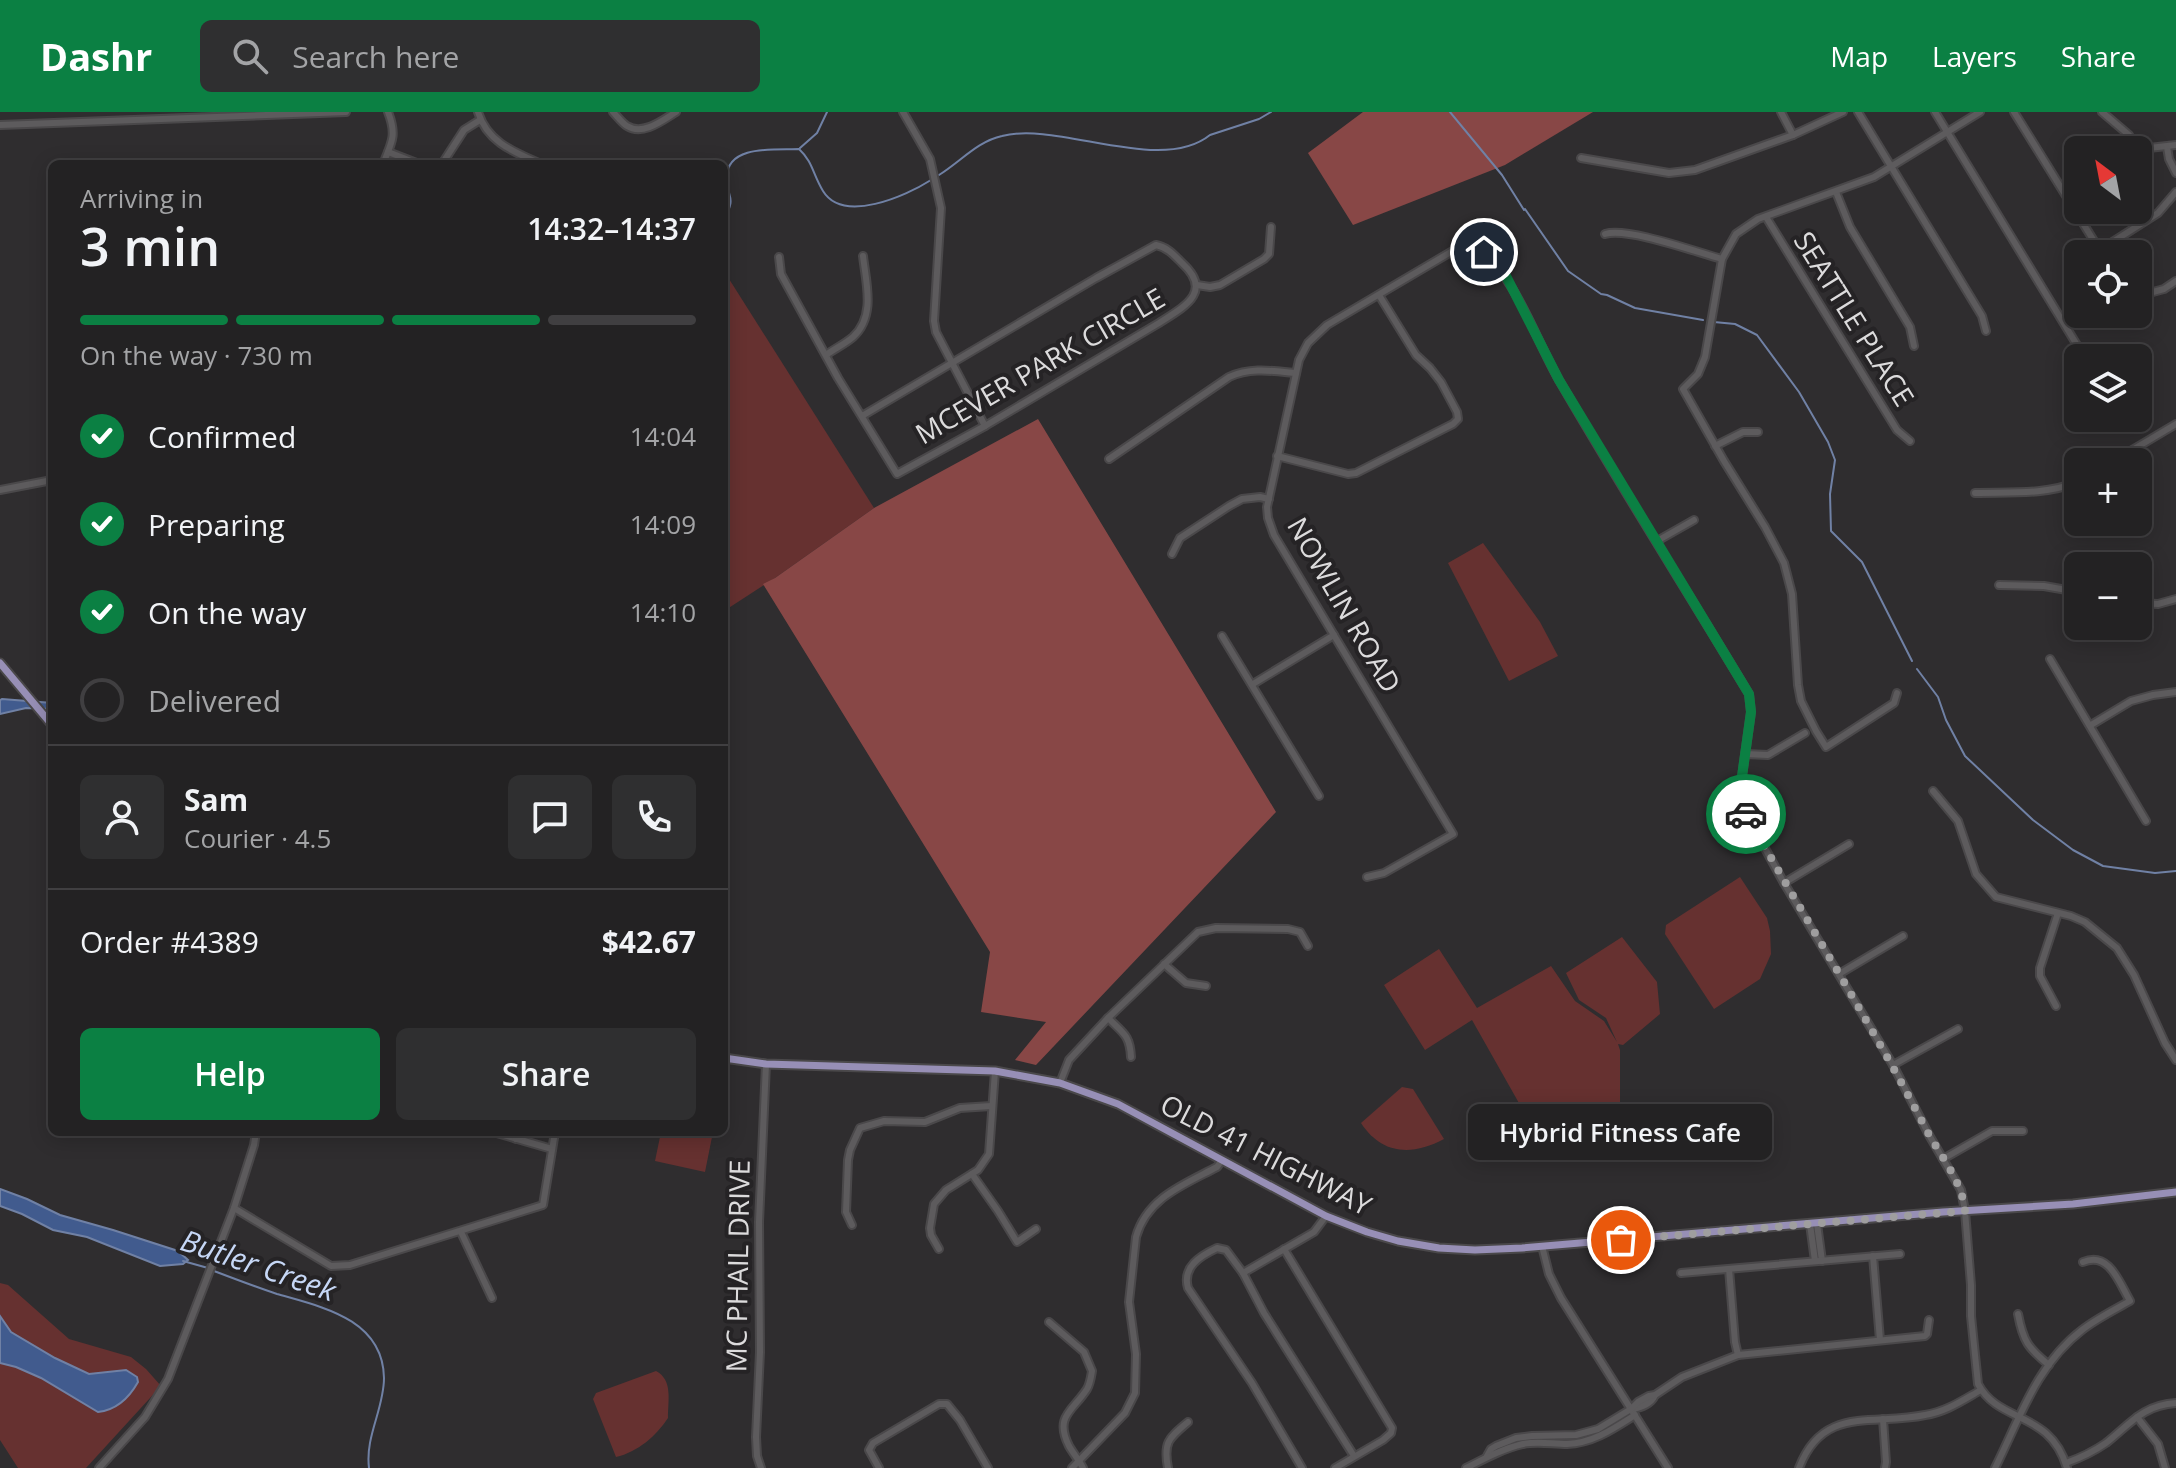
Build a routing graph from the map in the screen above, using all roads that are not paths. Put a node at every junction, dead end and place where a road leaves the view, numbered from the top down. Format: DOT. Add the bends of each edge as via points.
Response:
graph roads {
  1 [pos="55,112"];
  2 [pos="346,112"];
  3 [pos="388,112"];
  4 [pos="478,112"];
  5 [pos="613,112"];
  6 [pos="676,112"];
  7 [pos="903,112"];
  8 [pos="1781,112"];
  9 [pos="1843,112"];
  10 [pos="1858,112"];
  11 [pos="1935,112"];
  12 [pos="1980,112"];
  13 [pos="2014,112"];
  14 [pos="2102,112"];
  15 [pos="480,120"];
  16 [pos="55,123"];
  17 [pos="0,125"];
  18 [pos="1947,131"];
  19 [pos="1793,135"];
  20 [pos="2129,136"];
  21 [pos="2176,145"];
  22 [pos="2167,147"];
  23 [pos="2152,148"];
  24 [pos="388,152"];
  25 [pos="1581,158"];
  26 [pos="385,160"];
  27 [pos="409,160"];
  28 [pos="445,160"];
  29 [pos="533,160"];
  30 [pos="1890,167"];
  31 [pos="2176,173"];
  32 [pos="2064,190"];
  33 [pos="1836,192"];
  34 [pos="2176,192"];
  35 [pos="1766,217"];
  36 [pos="1271,227"];
  37 [pos="1605,234"];
  38 [pos="2119,240"];
  39 [pos="863,256"];
  40 [pos="779,257"];
  41 [pos="1722,259"];
  42 [pos="2176,281"];
  43 [pos="1197,285"];
  44 [pos="2152,292"];
  45 [pos="1379,295"];
  46 [pos="1986,331"];
  47 [pos="2076,344"];
  48 [pos="1914,346"];
  49 [pos="826,355"];
  50 [pos="951,364"];
  51 [pos="1296,373"];
  52 [pos="862,416"];
  53 [pos="2176,424"];
  54 [pos="985,426"];
  55 [pos="1758,432"];
  56 [pos="1910,441"];
  57 [pos="1715,446"];
  58 [pos="2136,448"];
  59 [pos="1277,456"];
  60 [pos="1109,459"];
  61 [pos="48,481"];
  62 [pos="2064,487"];
  63 [pos="0,490"];
  64 [pos="1975,493"];
  65 [pos="1269,499"];
  66 [pos="1694,520"];
  67 [pos="1657,541"];
  68 [pos="1172,554"];
  69 [pos="1999,585"];
  70 [pos="2064,590"];
  71 [pos="2176,599"];
  72 [pos="2152,604"];
  73 [pos="1334,635"];
  74 [pos="1222,636"];
  75 [pos="2050,659"];
  76 [pos="0,663"];
  77 [pos="1253,684"];
  78 [pos="1897,693"];
  79 [pos="2175,694"];
  80 [pos="48,720"];
  81 [pos="2091,725"];
  82 [pos="1805,733"];
  83 [pos="1745,754"];
  84 [pos="1933,791"];
  85 [pos="1319,796"];
  86 [pos="2146,821"];
  87 [pos="1849,844"];
  88 [pos="1367,877"];
  89 [pos="1784,883"];
  90 [pos="2058,913"];
  91 [pos="1903,936"];
  92 [pos="1308,946"];
  93 [pos="1164,964"];
  94 [pos="1839,974"];
  95 [pos="1206,986"];
  96 [pos="2056,1006"];
  97 [pos="1108,1018"];
  98 [pos="1958,1029"];
  99 [pos="1131,1057"];
  100 [pos="728,1059"];
  101 [pos="2176,1060"];
  102 [pos="766,1064"];
  103 [pos="1893,1065"];
  104 [pos="995,1071"];
  105 [pos="1060,1083"];
  106 [pos="991,1106"];
  107 [pos="2023,1131"];
  108 [pos="255,1136"];
  109 [pos="506,1136"];
  110 [pos="523,1136"];
  111 [pos="554,1136"];
  112 [pos="516,1139"];
  113 [pos="552,1149"];
  114 [pos="1943,1159"];
  115 [pos="1222,1160"];
  116 [pos="972,1174"];
  117 [pos="2176,1192"];
  118 [pos="234,1208"];
  119 [pos="1965,1211"];
  120 [pos="1326,1216"];
  121 [pos="1814,1224"];
  122 [pos="852,1225"];
  123 [pos="1036,1229"];
  124 [pos="461,1232"];
  125 [pos="1542,1246"];
  126 [pos="939,1249"];
  127 [pos="1284,1249"];
  128 [pos="1900,1254"];
  129 [pos="1873,1256"];
  130 [pos="1818,1261"];
  131 [pos="2083,1262"];
  132 [pos="1729,1269"];
  133 [pos="1243,1273"];
  134 [pos="1681,1273"];
  135 [pos="492,1298"];
  136 [pos="2018,1314"];
  137 [pos="1929,1320"];
  138 [pos="1049,1322"];
  139 [pos="1880,1340"];
  140 [pos="1738,1355"];
  141 [pos="2049,1365"];
  142 [pos="1981,1390"];
  143 [pos="2176,1403"];
  144 [pos="1633,1412"];
  145 [pos="2020,1416"];
  146 [pos="2137,1417"];
  147 [pos="1883,1419"];
  148 [pos="1188,1422"];
  149 [pos="1354,1456"];
  150 [pos="1081,1464"];
  151 [pos="2067,1465"];
  152 [pos="99,1468"];
  153 [pos="761,1468"];
  154 [pos="879,1468"];
  155 [pos="988,1468"];
  156 [pos="1072,1468"];
  157 [pos="1168,1468"];
  158 [pos="1302,1468"];
  159 [pos="1335,1468"];
  160 [pos="1466,1468"];
  161 [pos="1668,1468"];
  162 [pos="1799,1468"];
  163 [pos="1885,1468"];
  164 [pos="1995,1468"];
  165 [pos="2165,1468"];
  1 -- 16 [label="street"];
  2 -- 16 [label="street"];
  3 -- 24 [label="street" via="394,128"];
  4 -- 15 [label="street"];
  5 -- 6 [label="street" via="636,129"];
  7 -- 50 [label="street" via="930,159 939,193 934,321"];
  8 -- 19 [label="street"];
  9 -- 19 [label="street"];
  10 -- 30 [label="street"];
  11 -- 18 [label="street"];
  12 -- 18 [label="street"];
  13 -- 32 [label="street"];
  14 -- 20 [label="street"];
  15 -- 28 [label="street" via="464,130"];
  15 -- 29 [label="street" via="499,144"];
  16 -- 17 [label="street"];
  18 -- 30 [label="street"];
  18 -- 47 [label="street"];
  19 -- 25 [label="street" via="1683,172"];
  21 -- 22 [label="street"];
  22 -- 23 [label="street"];
  22 -- 31 [label="street"];
  24 -- 26 [label="street"];
  24 -- 27 [label="street"];
  30 -- 33 [label="street"];
  30 -- 46 [label="street" via="1982,316"];
  33 -- 35 [label="street"];
  33 -- 48 [label="street" via="1850,227 1910,327"];
  34 -- 38 [label="street" via="2158,213"];
  35 -- 41 [label="street" via="1736,234"];
  35 -- 56 [label="street, SEATTLE PLACE" via="1897,430"];
  36 -- 43 [label="street" via="1264,259 1220,285"];
  37 -- 41 [label="street" via="1637,235"];
  39 -- 49 [label="street" via="866,319 852,337"];
  40 -- 49 [label="street, MCEVER PARK CIRCLE" via="781,274"];
  41 -- 57 [label="street" via="1705,357 1684,394"];
  42 -- 44 [label="street"];
  43 -- 50 [label="street, MCEVER PARK CIRCLE" via="1189,269 1156,245"];
  43 -- 54 [label="street, MCEVER PARK CIRCLE" via="1187,305"];
  45 -- 51 [label="street, NOWLIN ROAD" via="1327,325 1308,343"];
  45 -- 59 [label="street" via="1416,355 1441,382 1458,419 1356,473"];
  45 -- 67 [label="street, NOWLIN ROAD" via="1461,246 1471,243 1484,252 1506,276 1559,380"];
  49 -- 52 [label="street, MCEVER PARK CIRCLE"];
  50 -- 52 [label="street, MCEVER PARK CIRCLE"];
  50 -- 54 [label="street"];
  51 -- 59 [label="street, NOWLIN ROAD"];
  51 -- 60 [label="street" via="1261,369 1229,377"];
  52 -- 54 [label="street, MCEVER PARK CIRCLE" via="897,474"];
  53 -- 58 [label="street"];
  55 -- 57 [label="street" via="1743,432"];
  57 -- 78 [label="street" via="1784,563 1792,594 1799,693 1826,747 1894,703"];
  59 -- 65 [label="street, NOWLIN ROAD"];
  61 -- 63 [label="street"];
  62 -- 64 [label="street"];
  65 -- 68 [label="street" via="1242,499 1229,506 1180,538"];
  65 -- 73 [label="street, NOWLIN ROAD" via="1274,535"];
  66 -- 67 [label="street"];
  67 -- 83 [label="street, NOWLIN ROAD" via="1749,694"];
  69 -- 70 [label="street"];
  71 -- 72 [label="street"];
  73 -- 77 [label="street"];
  73 -- 88 [label="street, NOWLIN ROAD" via="1453,834 1384,873"];
  74 -- 77 [label="street"];
  75 -- 81 [label="street"];
  76 -- 80 [label="main road"];
  77 -- 85 [label="street"];
  79 -- 81 [label="street" via="2131,701"];
  81 -- 86 [label="street"];
  82 -- 83 [label="street" via="1765,756"];
  83 -- 89 [label="street, NOWLIN ROAD" via="1738,805"];
  84 -- 90 [label="street" via="1958,821 1976,874 1996,897"];
  87 -- 89 [label="street"];
  89 -- 94 [label="street, NOWLIN ROAD"];
  90 -- 96 [label="street" via="2040,968"];
  90 -- 101 [label="street" via="2085,922 2117,948"];
  91 -- 94 [label="street"];
  92 -- 93 [label="street" via="1300,932 1288,929 1208,929 1192,936"];
  93 -- 95 [label="street" via="1186,983"];
  93 -- 97 [label="street"];
  94 -- 103 [label="street, NOWLIN ROAD"];
  97 -- 99 [label="street" via="1128,1038"];
  97 -- 105 [label="street" via="1069,1060"];
  98 -- 103 [label="street"];
  100 -- 102 [label="main road, OLD 41 HIGHWAY"];
  102 -- 104 [label="main road, OLD 41 HIGHWAY"];
  102 -- 153 [label="street, MC PHAIL DRIVE" via="756,1437"];
  103 -- 114 [label="street, NOWLIN ROAD"];
  104 -- 105 [label="main road, OLD 41 HIGHWAY"];
  104 -- 106 [label="street"];
  105 -- 115 [label="main road, OLD 41 HIGHWAY" via="1118,1104"];
  106 -- 116 [label="street" via="989,1154"];
  106 -- 122 [label="street" via="960,1108 925,1122 884,1121 860,1128 848,1160 846,1212"];
  107 -- 114 [label="street" via="1992,1131"];
  108 -- 118 [label="street"];
  109 -- 112 [label="street"];
  110 -- 112 [label="street"];
  111 -- 113 [label="street"];
  112 -- 113 [label="street"];
  113 -- 124 [label="street" via="543,1205"];
  114 -- 119 [label="street, NOWLIN ROAD" via="1961,1190"];
  115 -- 120 [label="main road, OLD 41 HIGHWAY"];
  115 -- 150 [label="street" via="1157,1201 1139,1227 1129,1302 1135,1393 1125,1413"];
  116 -- 123 [label="street" via="1017,1242"];
  116 -- 126 [label="street" via="934,1204 930,1228"];
  117 -- 119 [label="main road, OLD 41 HIGHWAY"];
  118 -- 124 [label="street" via="331,1266"];
  118 -- 152 [label="street" via="158,1399"];
  119 -- 121 [label="main road, OLD 41 HIGHWAY"];
  119 -- 142 [label="street, NOWLIN ROAD"];
  120 -- 125 [label="main road, OLD 41 HIGHWAY" via="1382,1237 1439,1248"];
  120 -- 127 [label="street" via="1314,1232"];
  121 -- 125 [label="main road, OLD 41 HIGHWAY"];
  121 -- 130 [label="street"];
  124 -- 135 [label="street"];
  125 -- 144 [label="street" via="1561,1298"];
  127 -- 133 [label="street"];
  127 -- 149 [label="street" via="1391,1424 1389,1436"];
  128 -- 129 [label="street"];
  129 -- 130 [label="street"];
  129 -- 139 [label="street"];
  130 -- 132 [label="street"];
  131 -- 141 [label="street" via="2104,1261 2130,1301 2082,1330"];
  132 -- 134 [label="street"];
  132 -- 140 [label="street"];
  133 -- 149 [label="street"];
  133 -- 158 [label="street" via="1220,1248 1191,1265 1186,1282"];
  136 -- 141 [label="street" via="2025,1342"];
  137 -- 139 [label="street" via="1925,1336"];
  138 -- 150 [label="street" via="1084,1352 1092,1371 1086,1390 1064,1420 1069,1445"];
  139 -- 140 [label="street"];
  140 -- 144 [label="street" via="1689,1374 1638,1402"];
  141 -- 145 [label="street"];
  142 -- 145 [label="street"];
  142 -- 147 [label="street" via="1944,1410"];
  143 -- 146 [label="street"];
  144 -- 160 [label="street" via="1591,1439 1527,1443"];
  144 -- 161 [label="street"];
  145 -- 151 [label="street" via="2051,1437"];
  145 -- 164 [label="street"];
  146 -- 151 [label="street"];
  146 -- 165 [label="street" via="2158,1444"];
  147 -- 162 [label="street" via="1827,1430 1809,1446"];
  147 -- 163 [label="street"];
  148 -- 157 [label="street" via="1170,1437"];
  149 -- 159 [label="street"];
  150 -- 156 [label="street"];
  154 -- 155 [label="street" via="869,1450 873,1443 947,1404"];
}
